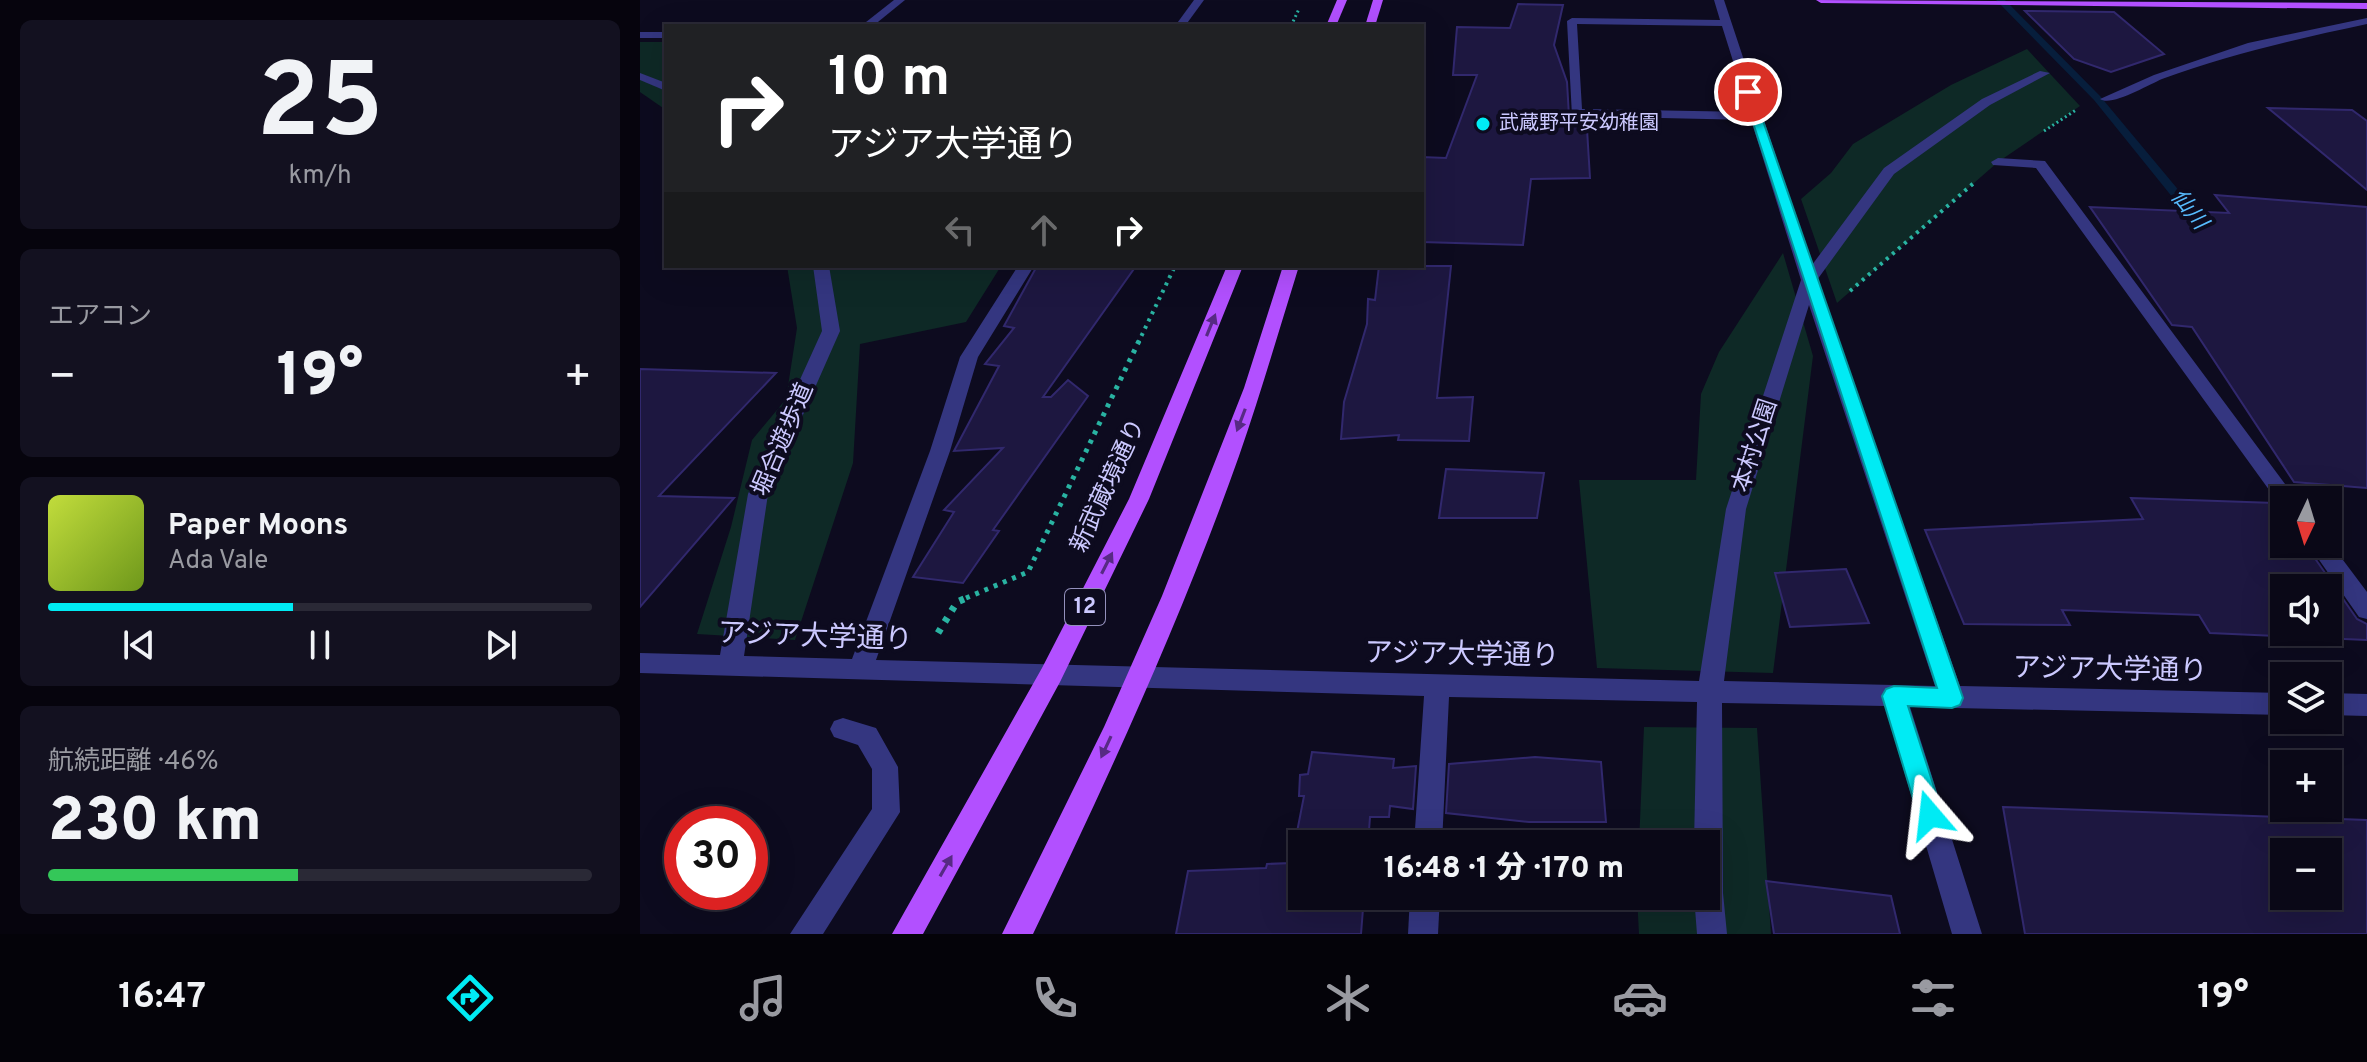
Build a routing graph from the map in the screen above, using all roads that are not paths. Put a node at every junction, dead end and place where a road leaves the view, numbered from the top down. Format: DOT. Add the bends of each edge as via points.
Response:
graph roads {
  1 [pos="900,0"];
  2 [pos="1199,0"];
  3 [pos="1342,0"];
  4 [pos="1378,0"];
  5 [pos="1719,0"];
  6 [pos="1821,0"];
  7 [pos="1902,1"];
  8 [pos="2367,6"];
  9 [pos="2367,21"];
  10 [pos="1725,23"];
  11 [pos="869,24"];
  12 [pos="1181,24"];
  13 [pos="1332,24"];
  14 [pos="1371,24"];
  15 [pos="640,35"];
  16 [pos="664,35"];
  17 [pos="2044,73"];
  18 [pos="640,76"];
  19 [pos="664,86"];
  20 [pos="2106,99"];
  21 [pos="1756,116"];
  22 [pos="1998,162"];
  23 [pos="821,268"];
  24 [pos="1025,268"];
  25 [pos="1234,268"];
  26 [pos="1290,268"];
  27 [pos="1809,280"];
  28 [pos="2277,486"];
  29 [pos="2329,558"];
  30 [pos="2367,610"];
  31 [pos="640,663"];
  32 [pos="730,665"];
  33 [pos="861,668"];
  34 [pos="1051,675"];
  35 [pos="1138,676"];
  36 [pos="1437,686"];
  37 [pos="1710,690"];
  38 [pos="1894,696"];
  39 [pos="1952,698"];
  40 [pos="2270,704"];
  41 [pos="2342,704"];
  42 [pos="2367,705"];
  43 [pos="843,729"];
  44 [pos="1429,830"];
  45 [pos="1424,910"];
  46 [pos="805,934"];
  47 [pos="907,934"];
  48 [pos="1017,934"];
  49 [pos="1423,934"];
  50 [pos="1712,934"];
  51 [pos="1967,934"];
  1 -- 11 [label="street"];
  2 -- 12 [label="street"];
  3 -- 13 [label="main road"];
  4 -- 14 [label="main road"];
  5 -- 10 [label="street"];
  6 -- 7 [label="main road"];
  7 -- 8 [label="main road"];
  9 -- 20 [label="street" via="2252,45"];
  10 -- 21 [label="street"];
  10 -- 21 [label="street" via="1572,21 1576,113"];
  15 -- 16 [label="street"];
  17 -- 27 [label="street, 本村公園" via="1986,102 1889,171"];
  18 -- 19 [label="street"];
  21 -- 27 [label="street"];
  22 -- 28 [label="street" via="2040,164"];
  23 -- 32 [label="street, 堀合遊歩道" via="831,331 758,494"];
  24 -- 33 [label="street" via="969,357"];
  34 -- 25 [label="main road, 新武蔵境通り / 12, one-way" via="1139,499"];
  26 -- 35 [label="main road, one-way" via="1243,415"];
  27 -- 37 [label="street, 本村公園" via="1736,509"];
  27 -- 39 [label="street"];
  29 -- 30 [label="street"];
  31 -- 32 [label="street, アジア大学通り"];
  32 -- 33 [label="street, アジア大学通り"];
  33 -- 34 [label="street, アジア大学通り"];
  34 -- 35 [label="street, アジア大学通り"];
  47 -- 34 [label="main road, 新武蔵境通り / 12, one-way"];
  35 -- 36 [label="street, アジア大学通り"];
  35 -- 48 [label="main road, one-way"];
  36 -- 37 [label="street, アジア大学通り"];
  36 -- 44 [label="street"];
  37 -- 38 [label="street, アジア大学通り"];
  37 -- 50 [label="street, 本村公園"];
  38 -- 39 [label="street, アジア大学通り"];
  38 -- 51 [label="street"];
  39 -- 40 [label="street, アジア大学通り"];
  41 -- 42 [label="street"];
  43 -- 46 [label="street" via="867,736 885,767 886,812"];
  45 -- 49 [label="street"];
}
